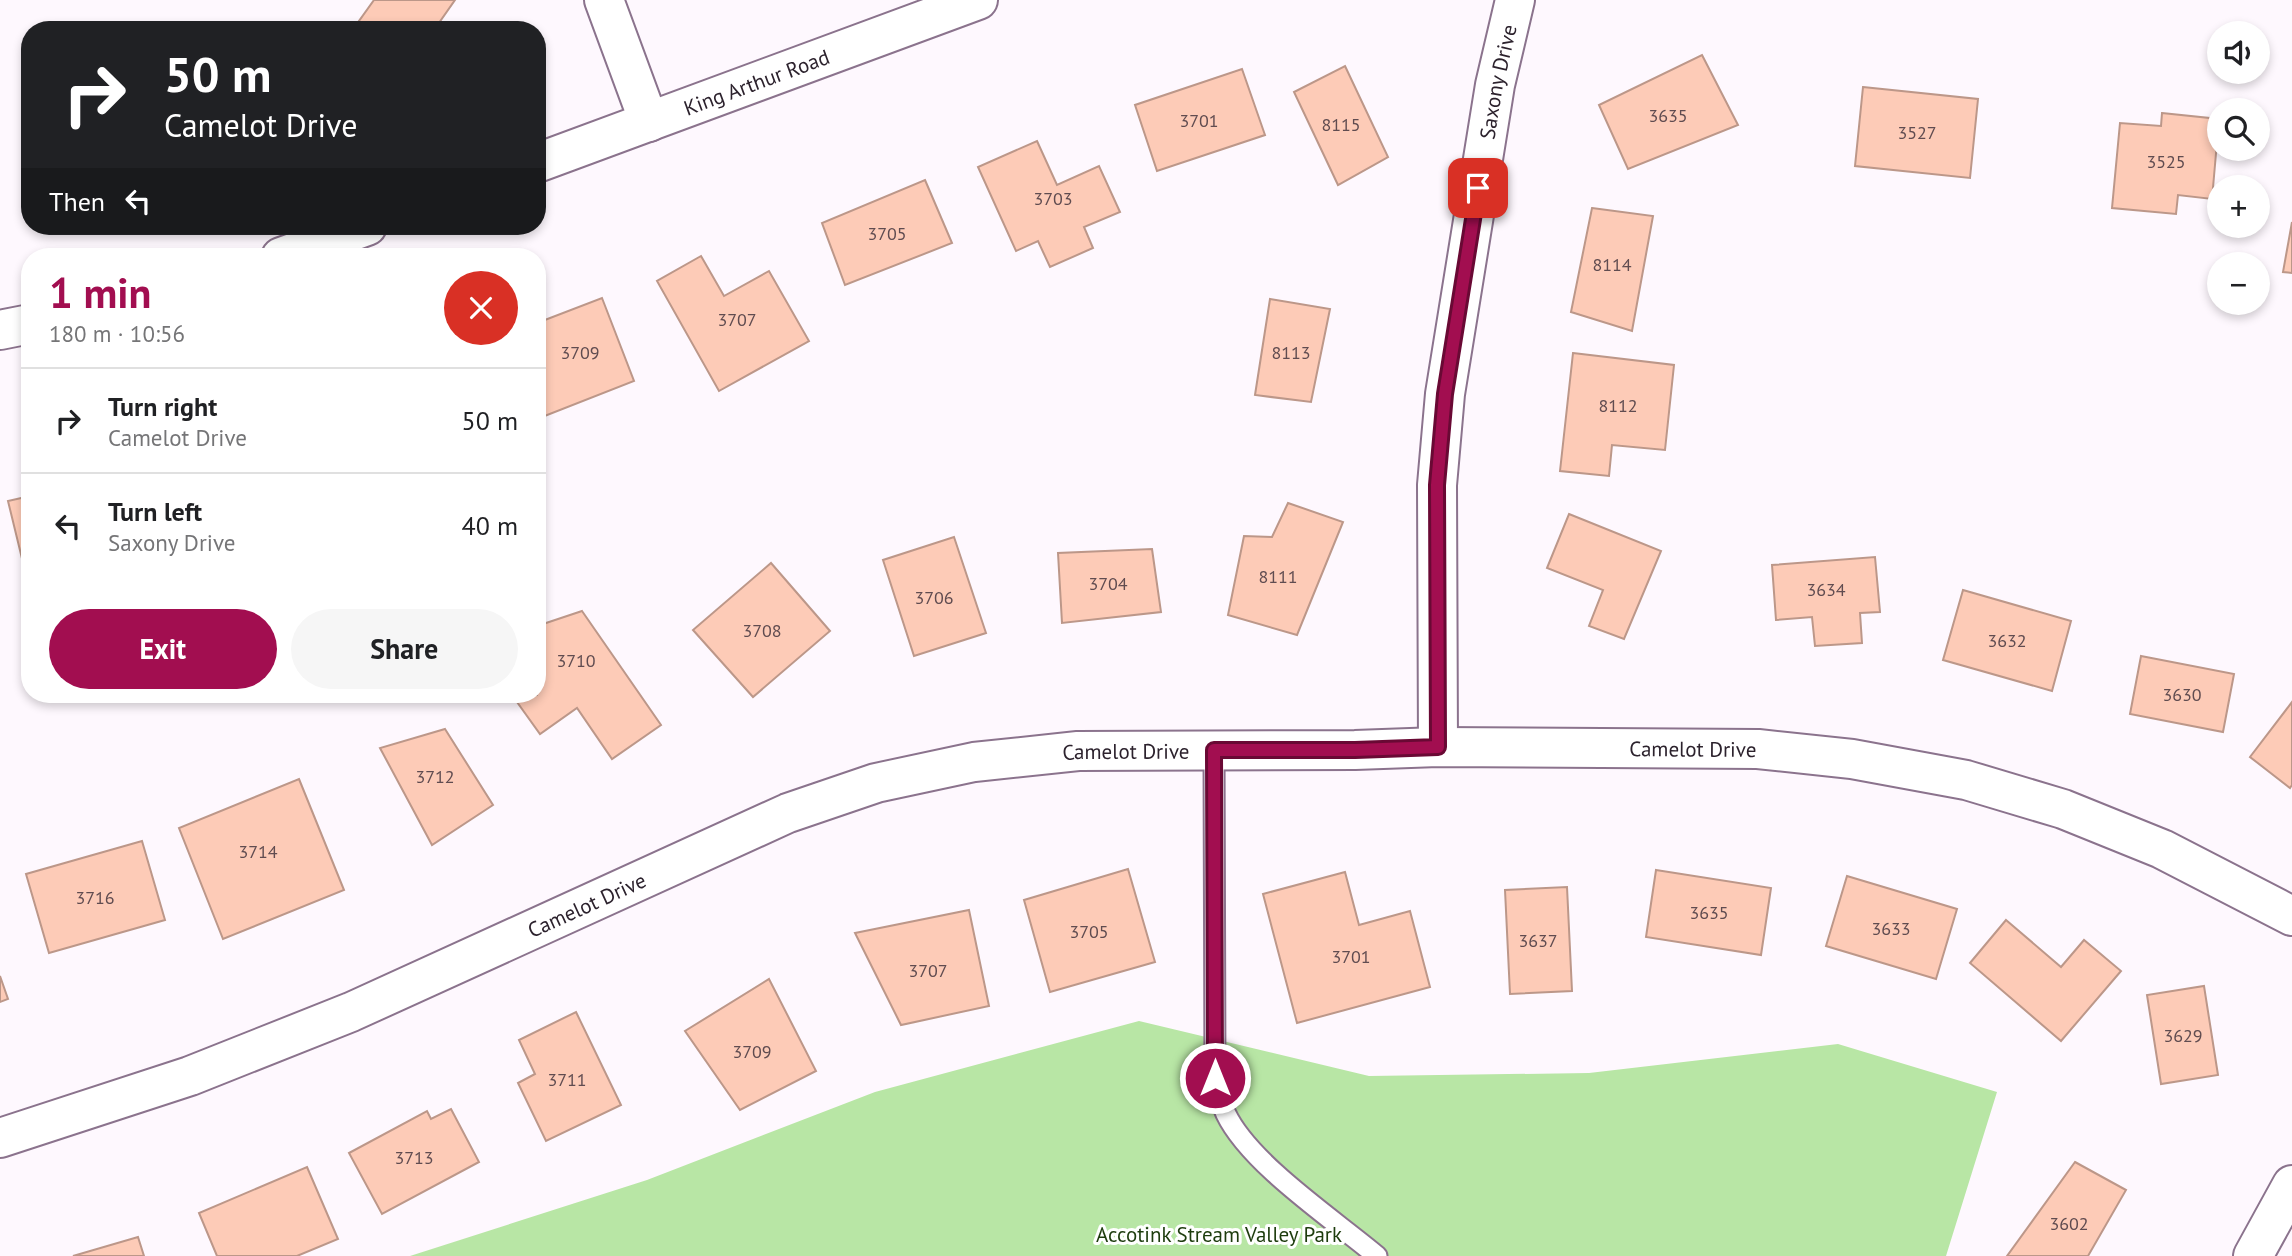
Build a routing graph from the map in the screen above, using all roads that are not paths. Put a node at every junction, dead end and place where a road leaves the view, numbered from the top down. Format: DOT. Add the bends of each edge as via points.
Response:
graph roads {
  1 [pos="604,0"];
  2 [pos="978,0"];
  3 [pos="1515,0"];
  4 [pos="649,122"];
  5 [pos="546,160"];
  6 [pos="342,235"];
  7 [pos="306,248"];
  8 [pos="21,326"];
  9 [pos="0,330"];
  10 [pos="1438,747"];
  11 [pos="1214,750"];
  12 [pos="2292,916"];
  13 [pos="0,1138"];
  14 [pos="2292,1185"];
  15 [pos="1377,1256"];
  16 [pos="2253,1256"];
  1 -- 4 [label="street"];
  2 -- 4 [label="street, King Arthur Road"];
  3 -- 10 [label="street, Saxony Drive" via="1495,85 1445,394 1437,485"];
  4 -- 5 [label="street, King Arthur Road"];
  6 -- 7 [label="street"];
  8 -- 9 [label="street"];
  10 -- 11 [label="street, Camelot Drive"];
  10 -- 12 [label="street, Camelot Drive" via="1758,749 1852,759 1966,780 2063,809 2162,849"];
  11 -- 13 [label="street, Camelot Drive" via="1077,751 974,762 876,783 788,813 351,1012 190,1076"];
  11 -- 15 [label="lane" via="1215,1078 1226,1114 1247,1145 1281,1178"];
  14 -- 16 [label="street"];
}
